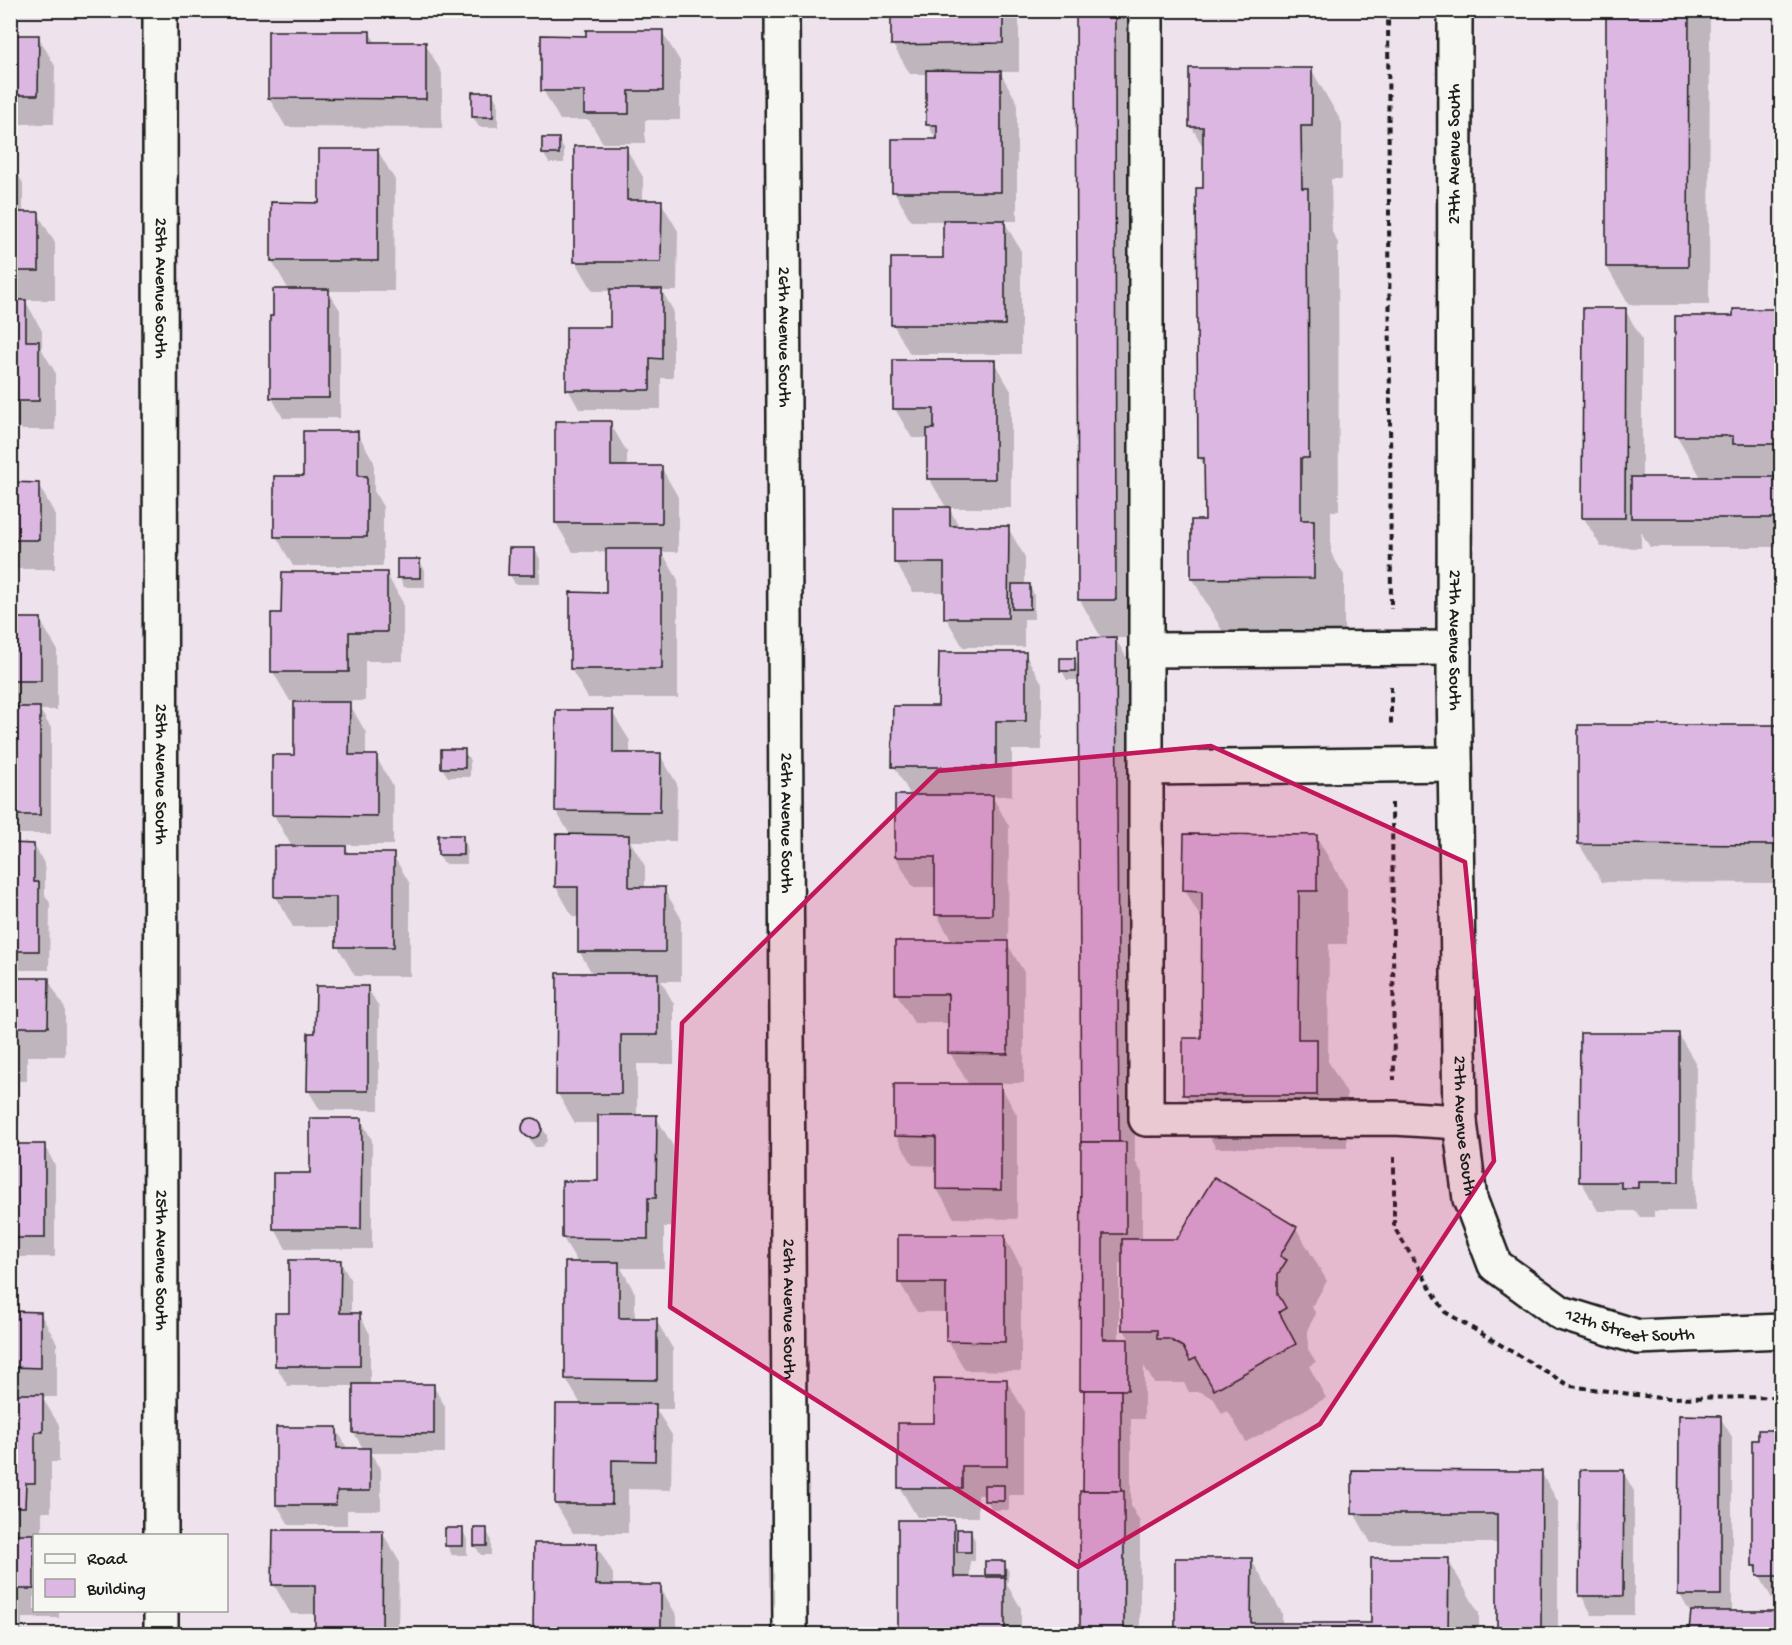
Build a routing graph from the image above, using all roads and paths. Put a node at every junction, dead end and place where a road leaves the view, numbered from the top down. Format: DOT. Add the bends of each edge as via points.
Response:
graph roads {
  1 [pos="160,10"];
  2 [pos="782,10"];
  3 [pos="1146,10"];
  4 [pos="1455,10"];
  5 [pos="1454,648"];
  6 [pos="1146,650"];
  7 [pos="1455,764"];
  8 [pos="1146,768"];
  9 [pos="1460,1122"];
  10 [pos="1495,1265"];
  11 [pos="1782,1331"];
  12 [pos="161,1534"];
  13 [pos="161,1612"];
  14 [pos="161,1635"];
  15 [pos="790,1635"];
  1 -- 12 [label="street, 25th Avenue South"];
  2 -- 15 [label="street, 26th Avenue South"];
  3 -- 6 [label="street"];
  4 -- 5 [label="street, 27th Avenue South"];
  5 -- 6 [label="street"];
  5 -- 7 [label="street, 27th Avenue South"];
  6 -- 8 [label="street"];
  7 -- 8 [label="street"];
  7 -- 9 [label="street, 27th Avenue South"];
  8 -- 9 [label="street" via="1146,1119 1394,1118"];
  9 -- 10 [label="street, 27th Avenue South" via="1470,1199"];
  10 -- 11 [label="street, 12th Street South" via="1561,1313 1638,1337"];
  13 -- 14 [label="street"];
}
